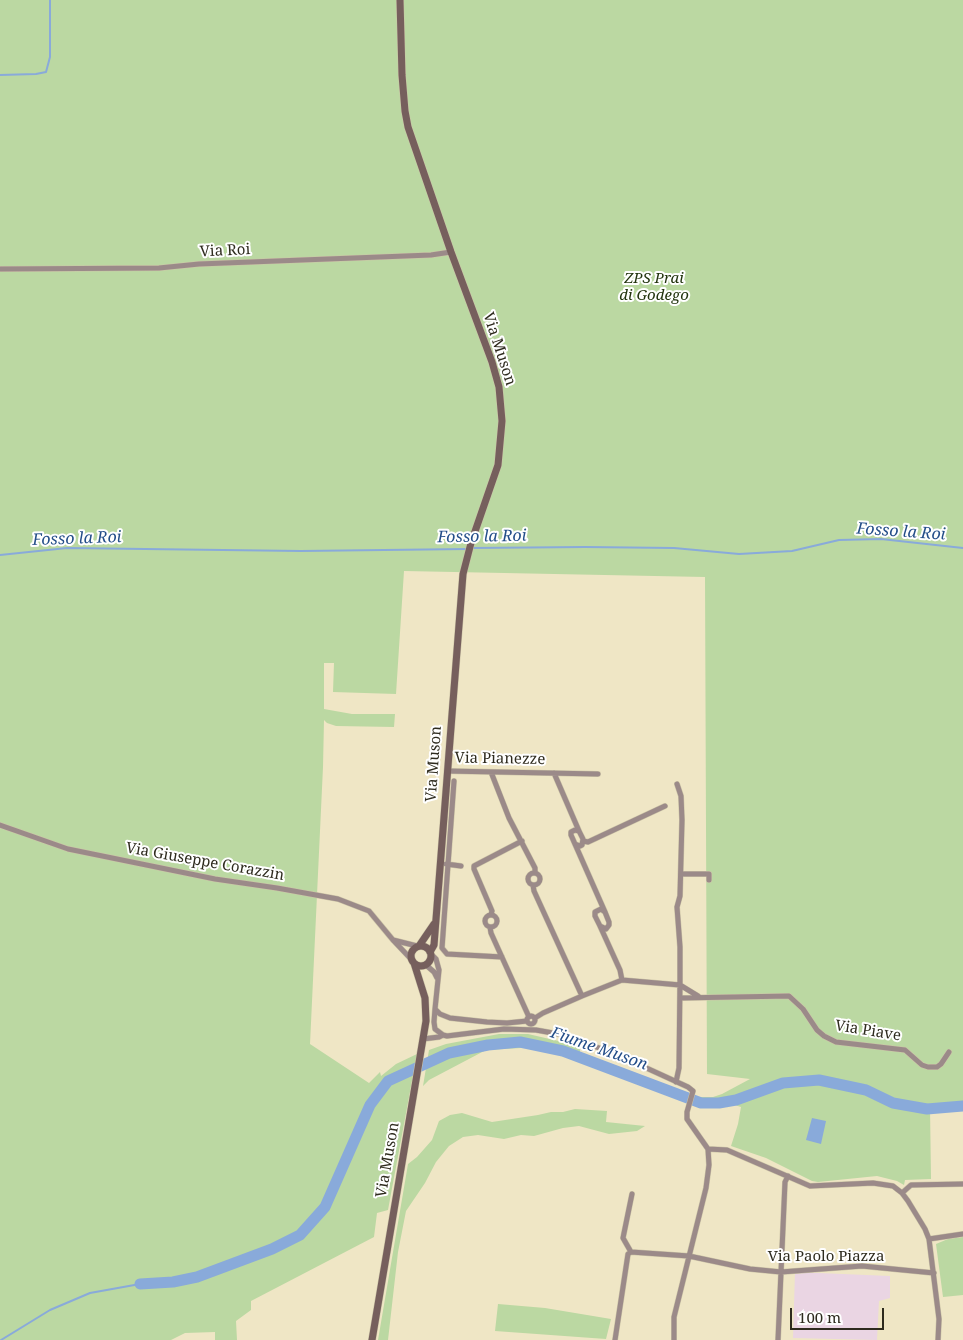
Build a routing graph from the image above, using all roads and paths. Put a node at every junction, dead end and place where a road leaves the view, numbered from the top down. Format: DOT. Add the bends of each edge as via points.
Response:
graph roads {
  1 [pos="400,0"];
  2 [pos="451,252"];
  3 [pos="0,269"];
  4 [pos="447,771"];
  5 [pos="491,772"];
  6 [pos="554,773"];
  7 [pos="598,774"];
  8 [pos="454,781"];
  9 [pos="677,784"];
  10 [pos="449,801"];
  11 [pos="665,806"];
  12 [pos="0,825"];
  13 [pos="577,830"];
  14 [pos="522,841"];
  15 [pos="579,846"];
  16 [pos="440,863"];
  17 [pos="448,864"];
  18 [pos="473,867"];
  19 [pos="681,874"];
  20 [pos="709,880"];
  21 [pos="600,902"];
  22 [pos="597,910"];
  23 [pos="605,912"];
  24 [pos="491,914"];
  25 [pos="435,921"];
  26 [pos="600,926"];
  27 [pos="490,927"];
  28 [pos="606,929"];
  29 [pos="604,935"];
  30 [pos="393,940"];
  31 [pos="418,946"];
  32 [pos="431,953"];
  33 [pos="502,958"];
  34 [pos="413,961"];
  35 [pos="426,965"];
  36 [pos="437,979"];
  37 [pos="622,980"];
  38 [pos="422,985"];
  39 [pos="680,985"];
  40 [pos="582,996"];
  41 [pos="699,997"];
  42 [pos="680,998"];
  43 [pos="435,1009"];
  44 [pos="530,1019"];
  45 [pos="443,1035"];
  46 [pos="423,1039"];
  47 [pos="949,1052"];
  48 [pos="676,1082"];
  49 [pos="708,1149"];
  50 [pos="788,1176"];
  51 [pos="963,1184"];
  52 [pos="902,1193"];
  53 [pos="632,1194"];
  54 [pos="963,1234"];
  55 [pos="929,1239"];
  56 [pos="631,1252"];
  57 [pos="689,1256"];
  58 [pos="781,1272"];
  59 [pos="934,1273"];
  60 [pos="372,1340"];
  61 [pos="615,1340"];
  62 [pos="674,1340"];
  63 [pos="778,1340"];
  64 [pos="938,1340"];
  1 -- 2 [label="main road, Via Muson" via="405,111"];
  2 -- 3 [label="street, Via Roi" via="159,268"];
  2 -- 4 [label="main road, Via Muson" via="492,362 501,406 502,437 498,465 468,552 461,594"];
  4 -- 5 [label="street, Via Pianezze"];
  4 -- 10 [label="main road, Via Muson"];
  5 -- 6 [label="street, Via Pianezze"];
  5 -- 14 [label="street"];
  6 -- 7 [label="street, Via Pianezze"];
  6 -- 13 [label="street, Via Pianezze" via="576,820"];
  8 -- 10 [label="street"];
  9 -- 19 [label="street" via="682,796"];
  10 -- 16 [label="main road, Via Muson"];
  10 -- 17 [label="street"];
  11 -- 15 [label="street"];
  12 -- 30 [label="street, Via Giuseppe Corazzin" via="68,849 215,879 338,899 369,911"];
  13 -- 15 [label="street"];
  13 -- 15 [label="street" via="571,835"];
  14 -- 18 [label="street"];
  14 -- 40 [label="street" via="535,873 539,875 540,882 533,885 534,891"];
  15 -- 21 [label="street"];
  16 -- 17 [label="street"];
  16 -- 25 [label="main road, Via Muson"];
  17 -- 18 [label="street"];
  17 -- 33 [label="street" via="442,948 447,954"];
  18 -- 24 [label="street"];
  19 -- 20 [label="street" via="709,874"];
  19 -- 39 [label="street" via="677,907"];
  21 -- 22 [label="street"];
  21 -- 23 [label="street"];
  22 -- 23 [label="street"];
  22 -- 26 [label="street" via="595,916"];
  23 -- 28 [label="street" via="609,922"];
  24 -- 27 [label="street" via="497,921"];
  24 -- 27 [label="street" via="484,919"];
  25 -- 31 [label="main road, Via Muson"];
  25 -- 32 [label="main road, Via Muson"];
  26 -- 28 [label="street"];
  26 -- 29 [label="street"];
  27 -- 33 [label="street"];
  28 -- 29 [label="street"];
  29 -- 37 [label="street"];
  30 -- 31 [label="street"];
  30 -- 34 [label="street, Via Giuseppe Corazzin"];
  31 -- 32 [label="main road" via="426,947"];
  31 -- 34 [label="main road, Via Muson" via="412,952"];
  32 -- 35 [label="main road, Via Muson"];
  32 -- 36 [label="street" via="439,970"];
  33 -- 44 [label="street"];
  34 -- 35 [label="main road" via="419,966"];
  34 -- 38 [label="main road, Via Muson"];
  35 -- 36 [label="street"];
  35 -- 38 [label="main road, Via Muson"];
  36 -- 43 [label="street"];
  37 -- 39 [label="street"];
  37 -- 40 [label="street"];
  38 -- 46 [label="main road, Via Muson" via="426,1008"];
  39 -- 41 [label="street"];
  39 -- 42 [label="street"];
  40 -- 44 [label="street"];
  41 -- 42 [label="street, Via Piave"];
  41 -- 47 [label="street, Via Piave" via="789,996 804,1009 816,1030 836,1042 905,1050 928,1067 937,1067"];
  42 -- 48 [label="street"];
  43 -- 44 [label="street" via="456,1019 507,1023"];
  43 -- 45 [label="street" via="435,1026"];
  45 -- 46 [label="street"];
  45 -- 48 [label="street" via="504,1029 553,1032 602,1048"];
  46 -- 60 [label="main road, Via Muson"];
  48 -- 49 [label="street" via="693,1091 687,1119"];
  49 -- 50 [label="street" via="726,1150"];
  49 -- 57 [label="street" via="706,1188"];
  50 -- 52 [label="street" via="816,1186 883,1184"];
  50 -- 58 [label="street" via="785,1182"];
  51 -- 52 [label="street" via="911,1185"];
  52 -- 55 [label="street"];
  53 -- 56 [label="street" via="623,1238"];
  54 -- 55 [label="street"];
  55 -- 59 [label="street"];
  56 -- 57 [label="street, Via Paolo Piazza"];
  56 -- 61 [label="street" via="628,1254"];
  57 -- 58 [label="street, Via Paolo Piazza"];
  57 -- 62 [label="street" via="674,1317"];
  58 -- 59 [label="street, Via Paolo Piazza" via="862,1266"];
  58 -- 63 [label="street"];
  59 -- 64 [label="street"];
}
